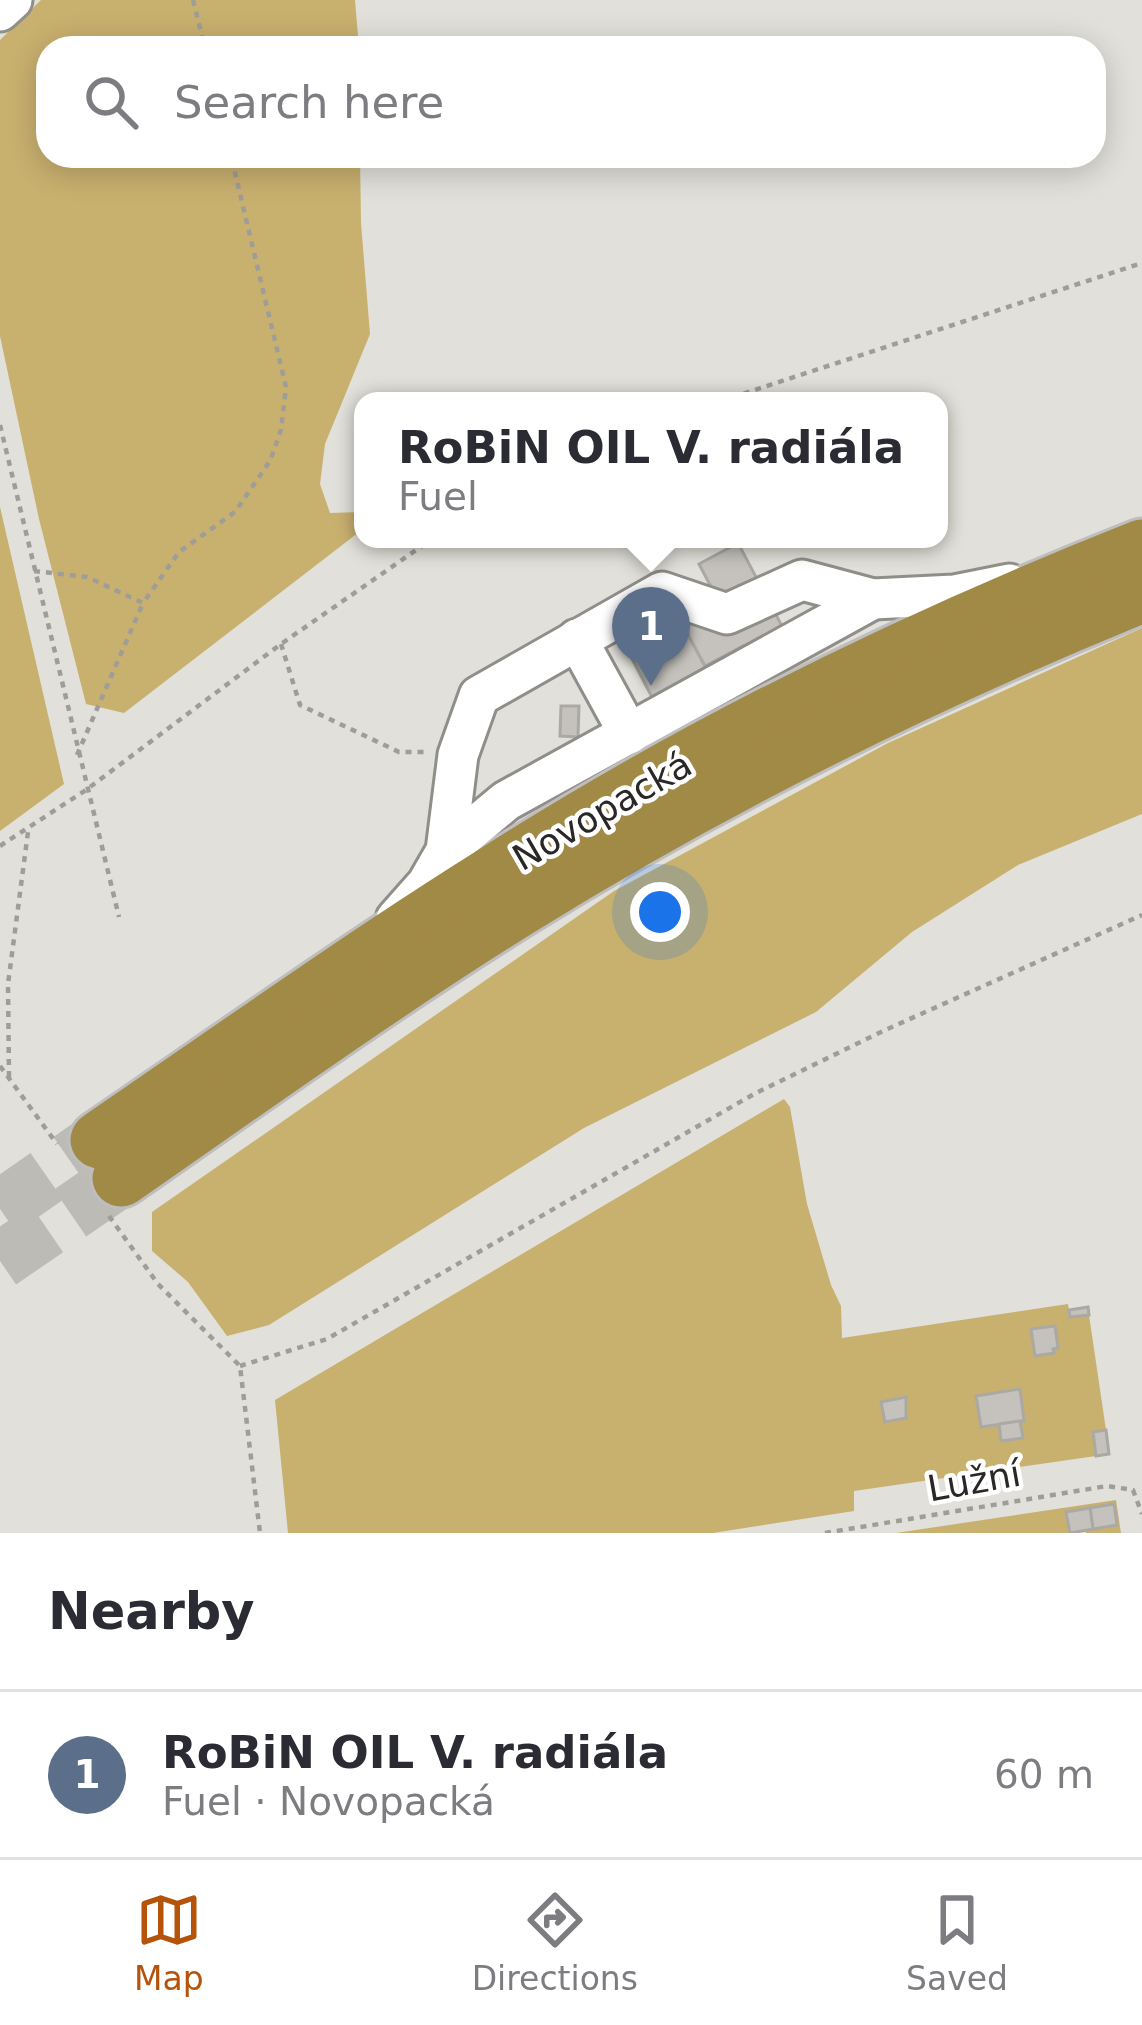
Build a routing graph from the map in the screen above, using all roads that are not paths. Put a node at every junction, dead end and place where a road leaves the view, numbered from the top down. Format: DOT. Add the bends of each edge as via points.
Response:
graph roads {
  1 [pos="12,0"];
  2 [pos="0,11"];
  3 [pos="1131,568"];
  4 [pos="874,599"];
  5 [pos="577,639"];
  6 [pos="629,734"];
  7 [pos="446,851"];
  8 [pos="339,976"];
  1 -- 2 [label="lane"];
  3 -- 4 [label="lane"];
  3 -- 8 [label="highway, Novopacká" via="856,672 494,873"];
  3 -- 8 [label="highway, Novopacká" via="1029,640 695,805 97,1170"];
  4 -- 5 [label="lane" via="802,580 727,614 662,592"];
  4 -- 6 [label="lane"];
  5 -- 6 [label="lane"];
  5 -- 7 [label="lane" via="479,696 458,755"];
  6 -- 7 [label="lane" via="506,801"];
  7 -- 8 [label="lane" via="417,897"];
}
